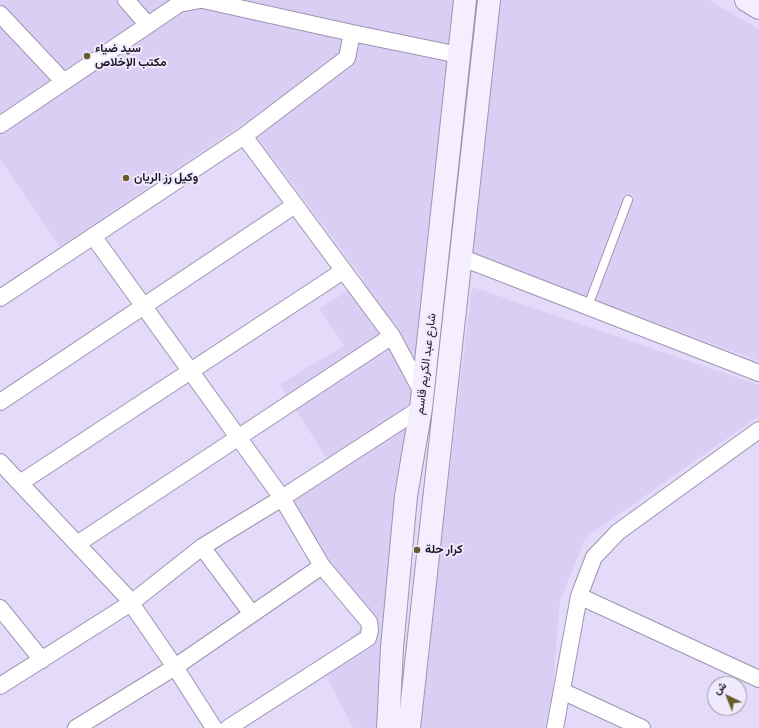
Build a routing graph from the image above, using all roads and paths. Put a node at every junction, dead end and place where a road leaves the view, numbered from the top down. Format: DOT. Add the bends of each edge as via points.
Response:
graph roads {
  1 [pos="126,0"];
  2 [pos="202,0"];
  3 [pos="465,0"];
  4 [pos="489,0"];
  5 [pos="746,0"];
  6 [pos="180,2"];
  7 [pos="759,8"];
  8 [pos="0,14"];
  9 [pos="148,25"];
  10 [pos="352,33"];
  11 [pos="459,55"];
  12 [pos="64,82"];
  13 [pos="0,125"];
  14 [pos="244,136"];
  15 [pos="628,200"];
  16 [pos="294,205"];
  17 [pos="93,236"];
  18 [pos="460,257"];
  19 [pos="343,271"];
  20 [pos="0,298"];
  21 [pos="143,306"];
  22 [pos="588,306"];
  23 [pos="392,336"];
  24 [pos="190,372"];
  25 [pos="759,373"];
  26 [pos="422,401"];
  27 [pos="0,402"];
  28 [pos="759,430"];
  29 [pos="237,438"];
  30 [pos="0,462"];
  31 [pos="10,479"];
  32 [pos="282,498"];
  33 [pos="77,544"];
  34 [pos="202,547"];
  35 [pos="322,566"];
  36 [pos="579,596"];
  37 [pos="131,603"];
  38 [pos="0,608"];
  39 [pos="252,614"];
  40 [pos="370,630"];
  41 [pos="393,636"];
  42 [pos="42,660"];
  43 [pos="174,667"];
  44 [pos="759,679"];
  45 [pos="0,686"];
  46 [pos="562,691"];
  47 [pos="392,727"];
  48 [pos="76,728"];
  49 [pos="214,728"];
  50 [pos="228,728"];
  51 [pos="555,728"];
  52 [pos="642,728"];
  1 -- 9 [label="street"];
  2 -- 6 [label="street"];
  2 -- 10 [label="street"];
  3 -- 11 [label="main road, شارع عبد الكريم قاسم"];
  4 -- 18 [label="main road, شارع عبد الكريم قاسم"];
  5 -- 7 [label="main road"];
  6 -- 9 [label="street"];
  8 -- 12 [label="street"];
  9 -- 12 [label="street"];
  10 -- 11 [label="street"];
  10 -- 14 [label="street" via="347,58"];
  11 -- 26 [label="main road, شارع عبد الكريم قاسم"];
  12 -- 13 [label="street"];
  14 -- 16 [label="street"];
  14 -- 17 [label="street"];
  15 -- 22 [label="lane"];
  16 -- 19 [label="street"];
  16 -- 21 [label="street"];
  17 -- 20 [label="street"];
  17 -- 21 [label="street"];
  18 -- 22 [label="street"];
  18 -- 47 [label="main road, شارع عبد الكريم قاسم"];
  19 -- 23 [label="street"];
  19 -- 24 [label="street"];
  21 -- 24 [label="street"];
  21 -- 27 [label="street"];
  22 -- 25 [label="street"];
  23 -- 26 [label="street"];
  23 -- 29 [label="street"];
  24 -- 29 [label="street"];
  24 -- 31 [label="street"];
  26 -- 32 [label="street"];
  26 -- 41 [label="main road, شارع عبد الكريم قاسم" via="406,496"];
  28 -- 36 [label="street" via="618,532 594,557"];
  29 -- 32 [label="street"];
  29 -- 33 [label="street"];
  30 -- 31 [label="street"];
  31 -- 33 [label="street"];
  32 -- 34 [label="street"];
  32 -- 35 [label="street"];
  33 -- 37 [label="street"];
  34 -- 37 [label="street"];
  34 -- 39 [label="street"];
  35 -- 39 [label="street"];
  35 -- 40 [label="street" via="369,622"];
  36 -- 44 [label="street"];
  36 -- 46 [label="street"];
  37 -- 42 [label="street"];
  37 -- 43 [label="street"];
  38 -- 42 [label="street"];
  39 -- 43 [label="street"];
  40 -- 41 [label="street"];
  40 -- 50 [label="street" via="368,638"];
  41 -- 47 [label="main road, شارع عبد الكريم قاسم"];
  42 -- 45 [label="street"];
  43 -- 48 [label="street"];
  43 -- 49 [label="street"];
  46 -- 51 [label="street"];
  46 -- 52 [label="street"];
}
